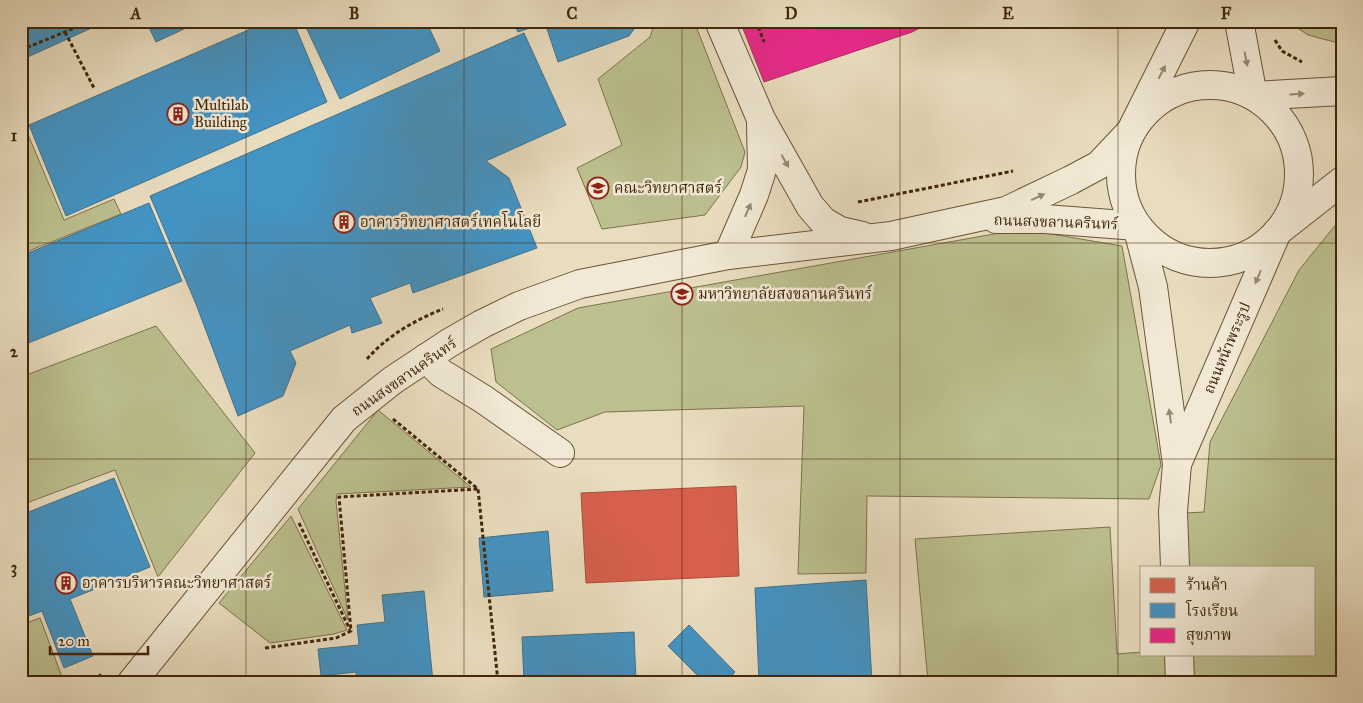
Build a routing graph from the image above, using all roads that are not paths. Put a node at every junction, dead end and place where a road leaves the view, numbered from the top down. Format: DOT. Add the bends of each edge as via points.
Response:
graph roads {
  1 [pos="719,21"];
  2 [pos="1186,21"];
  3 [pos="1239,21"];
  4 [pos="1342,91"];
  5 [pos="1253,96"];
  6 [pos="761,118"];
  7 [pos="1131,131"];
  8 [pos="1342,180"];
  9 [pos="976,219"];
  10 [pos="1137,226"];
  11 [pos="1277,232"];
  12 [pos="869,238"];
  13 [pos="728,255"];
  14 [pos="426,358"];
  15 [pos="560,453"];
  16 [pos="1177,464"];
  17 [pos="1175,566"];
  18 [pos="1179,656"];
  19 [pos="132,682"];
  20 [pos="1180,682"];
  1 -- 6 [label="street"];
  7 -- 2 [label="street, one-way"];
  3 -- 5 [label="street, one-way"];
  5 -- 4 [label="street, one-way"];
  5 -- 7 [label="street" via="1227,86 1198,86 1180,91 1149,109"];
  5 -- 11 [label="street" via="1274,112 1290,133 1298,158 1298,184 1292,210"];
  6 -- 12 [label="street, one-way" via="810,206 823,221 840,231"];
  13 -- 6 [label="street, one-way" via="762,170"];
  9 -- 7 [label="street, ถนนสงขลานครินทร์, one-way" via="1006,211 1078,176 1099,164"];
  7 -- 10 [label="street" via="1122,154 1120,179 1125,204"];
  8 -- 11 [label="street"];
  9 -- 10 [label="street, ถนนสงขลานครินทร์" via="1044,219"];
  9 -- 12 [label="street, ถนนสงขลานครินทร์"];
  10 -- 11 [label="street" via="1155,245 1179,258 1205,263 1232,260 1257,249"];
  16 -- 10 [label="street, ถนนหน้าพระรูป, one-way" via="1152,286"];
  11 -- 16 [label="street, ถนนหน้าพระรูป, one-way"];
  12 -- 13 [label="street, ถนนสงขลานครินทร์"];
  13 -- 14 [label="street, ถนนสงขลานครินทร์" via="580,284 549,294 482,324"];
  14 -- 15 [label="street" via="441,373"];
  14 -- 19 [label="street, ถนนสงขลานครินทร์" via="344,419"];
  16 -- 17 [label="street, ถนนหน้าพระรูป" via="1173,511"];
  18 -- 20 [label="street"];
}
